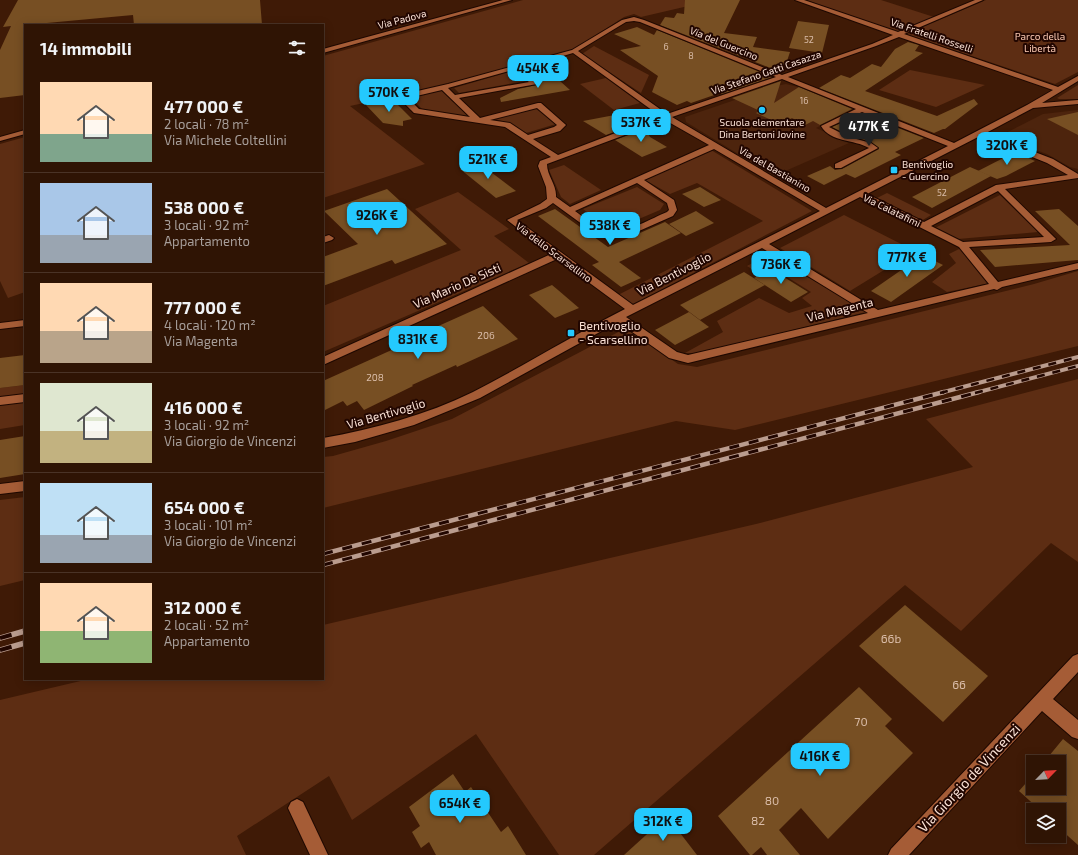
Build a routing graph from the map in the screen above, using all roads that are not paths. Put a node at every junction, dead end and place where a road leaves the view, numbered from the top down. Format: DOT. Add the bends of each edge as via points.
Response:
graph roads {
  1 [pos="509,0"];
  2 [pos="798,0"];
  3 [pos="980,0"];
  4 [pos="899,34"];
  5 [pos="324,51"];
  6 [pos="574,51"];
  7 [pos="514,68"];
  8 [pos="784,77"];
  9 [pos="1078,78"];
  10 [pos="444,88"];
  11 [pos="1058,90"];
  12 [pos="454,98"];
  13 [pos="1078,102"];
  14 [pos="1030,107"];
  15 [pos="862,109"];
  16 [pos="666,117"];
  17 [pos="478,121"];
  18 [pos="24,132"];
  19 [pos="980,133"];
  20 [pos="527,138"];
  21 [pos="0,139"];
  22 [pos="714,146"];
  23 [pos="955,146"];
  24 [pos="556,157"];
  25 [pos="838,166"];
  26 [pos="1077,176"];
  27 [pos="638,180"];
  28 [pos="999,187"];
  29 [pos="860,194"];
  30 [pos="552,198"];
  31 [pos="568,210"];
  32 [pos="826,211"];
  33 [pos="924,226"];
  34 [pos="762,244"];
  35 [pos="962,245"];
  36 [pos="557,255"];
  37 [pos="1078,266"];
  38 [pos="997,286"];
  39 [pos="632,310"];
  40 [pos="877,314"];
  41 [pos="618,317"];
  42 [pos="24,323"];
  43 [pos="0,326"];
  44 [pos="324,361"];
  45 [pos="24,398"];
  46 [pos="0,400"];
  47 [pos="324,444"];
  48 [pos="24,486"];
  49 [pos="0,489"];
  50 [pos="1078,662"];
  51 [pos="1041,700"];
  52 [pos="1078,731"];
  53 [pos="297,808"];
  54 [pos="319,855"];
  55 [pos="897,855"];
  1 -- 5 [label="street, Via Padova"];
  2 -- 4 [label="street, Via Fratelli Rosselli"];
  3 -- 4 [label="street, Via Stefano Gatti Casazza"];
  4 -- 8 [label="street, Via Stefano Gatti Casazza"];
  4 -- 11 [label="street, Via Fratelli Rosselli"];
  6 -- 7 [label="street"];
  6 -- 8 [label="street, Via del Guercino" via="620,23 631,19 642,20"];
  6 -- 16 [label="street, Via del Bastianino"];
  7 -- 10 [label="street"];
  7 -- 12 [label="street" via="535,83"];
  8 -- 15 [label="street, Via del Guercino"];
  8 -- 16 [label="street, Via Stefano Gatti Casazza"];
  9 -- 11 [label="street, Via Bentivoglio"];
  10 -- 12 [label="street"];
  10 -- 17 [label="street" via="403,97 418,111"];
  11 -- 14 [label="street, Via Bentivoglio"];
  12 -- 17 [label="street"];
  13 -- 14 [label="street, Via Bentivoglio"];
  14 -- 19 [label="street, Via Bentivoglio"];
  15 -- 23 [label="street, Via del Guercino"];
  15 -- 25 [label="street" via="825,126 831,132 850,140 867,143 874,148"];
  16 -- 22 [label="street, Via del Bastianino"];
  16 -- 24 [label="street, Via Stefano Gatti Casazza"];
  17 -- 20 [label="street" via="507,125"];
  17 -- 20 [label="street" via="538,105 561,123 556,129"];
  18 -- 21 [label="street"];
  19 -- 23 [label="street, Via Bentivoglio"];
  19 -- 26 [label="street" via="1050,161"];
  20 -- 24 [label="street"];
  22 -- 27 [label="street"];
  22 -- 32 [label="street, Via del Bastianino"];
  23 -- 29 [label="street, Via Bentivoglio"];
  24 -- 30 [label="street" via="547,160 542,166 551,188"];
  26 -- 28 [label="street"];
  27 -- 31 [label="street"];
  27 -- 31 [label="street" via="671,202 673,210 670,214 629,231 606,235 595,231"];
  28 -- 33 [label="street"];
  28 -- 35 [label="street" via="1051,239"];
  29 -- 32 [label="street, Via Bentivoglio"];
  29 -- 33 [label="street, Via Calatafimi"];
  30 -- 31 [label="street"];
  30 -- 36 [label="street, Via dello Scarsellino" via="543,206 511,220"];
  32 -- 34 [label="street, Via Bentivoglio"];
  33 -- 35 [label="street, Via Calatafimi"];
  34 -- 39 [label="street, Via Bentivoglio"];
  34 -- 40 [label="street"];
  35 -- 38 [label="street, Via Calatafimi"];
  36 -- 39 [label="street, Via dello Scarsellino"];
  36 -- 44 [label="street, Via Mario Dè Sisti"];
  37 -- 38 [label="street, Via Magenta"];
  38 -- 40 [label="street, Via Magenta"];
  39 -- 41 [label="street, Via Bentivoglio"];
  40 -- 41 [label="street, Via Magenta" via="688,360 673,355"];
  41 -- 47 [label="street, Via Bentivoglio" via="476,396 392,427"];
  42 -- 43 [label="street"];
  45 -- 46 [label="street"];
  48 -- 49 [label="street"];
  50 -- 51 [label="street, Via Giorgio de Vincenzi"];
  51 -- 52 [label="street"];
  51 -- 55 [label="street, Via Giorgio de Vincenzi"];
  53 -- 54 [label="street"];
}
